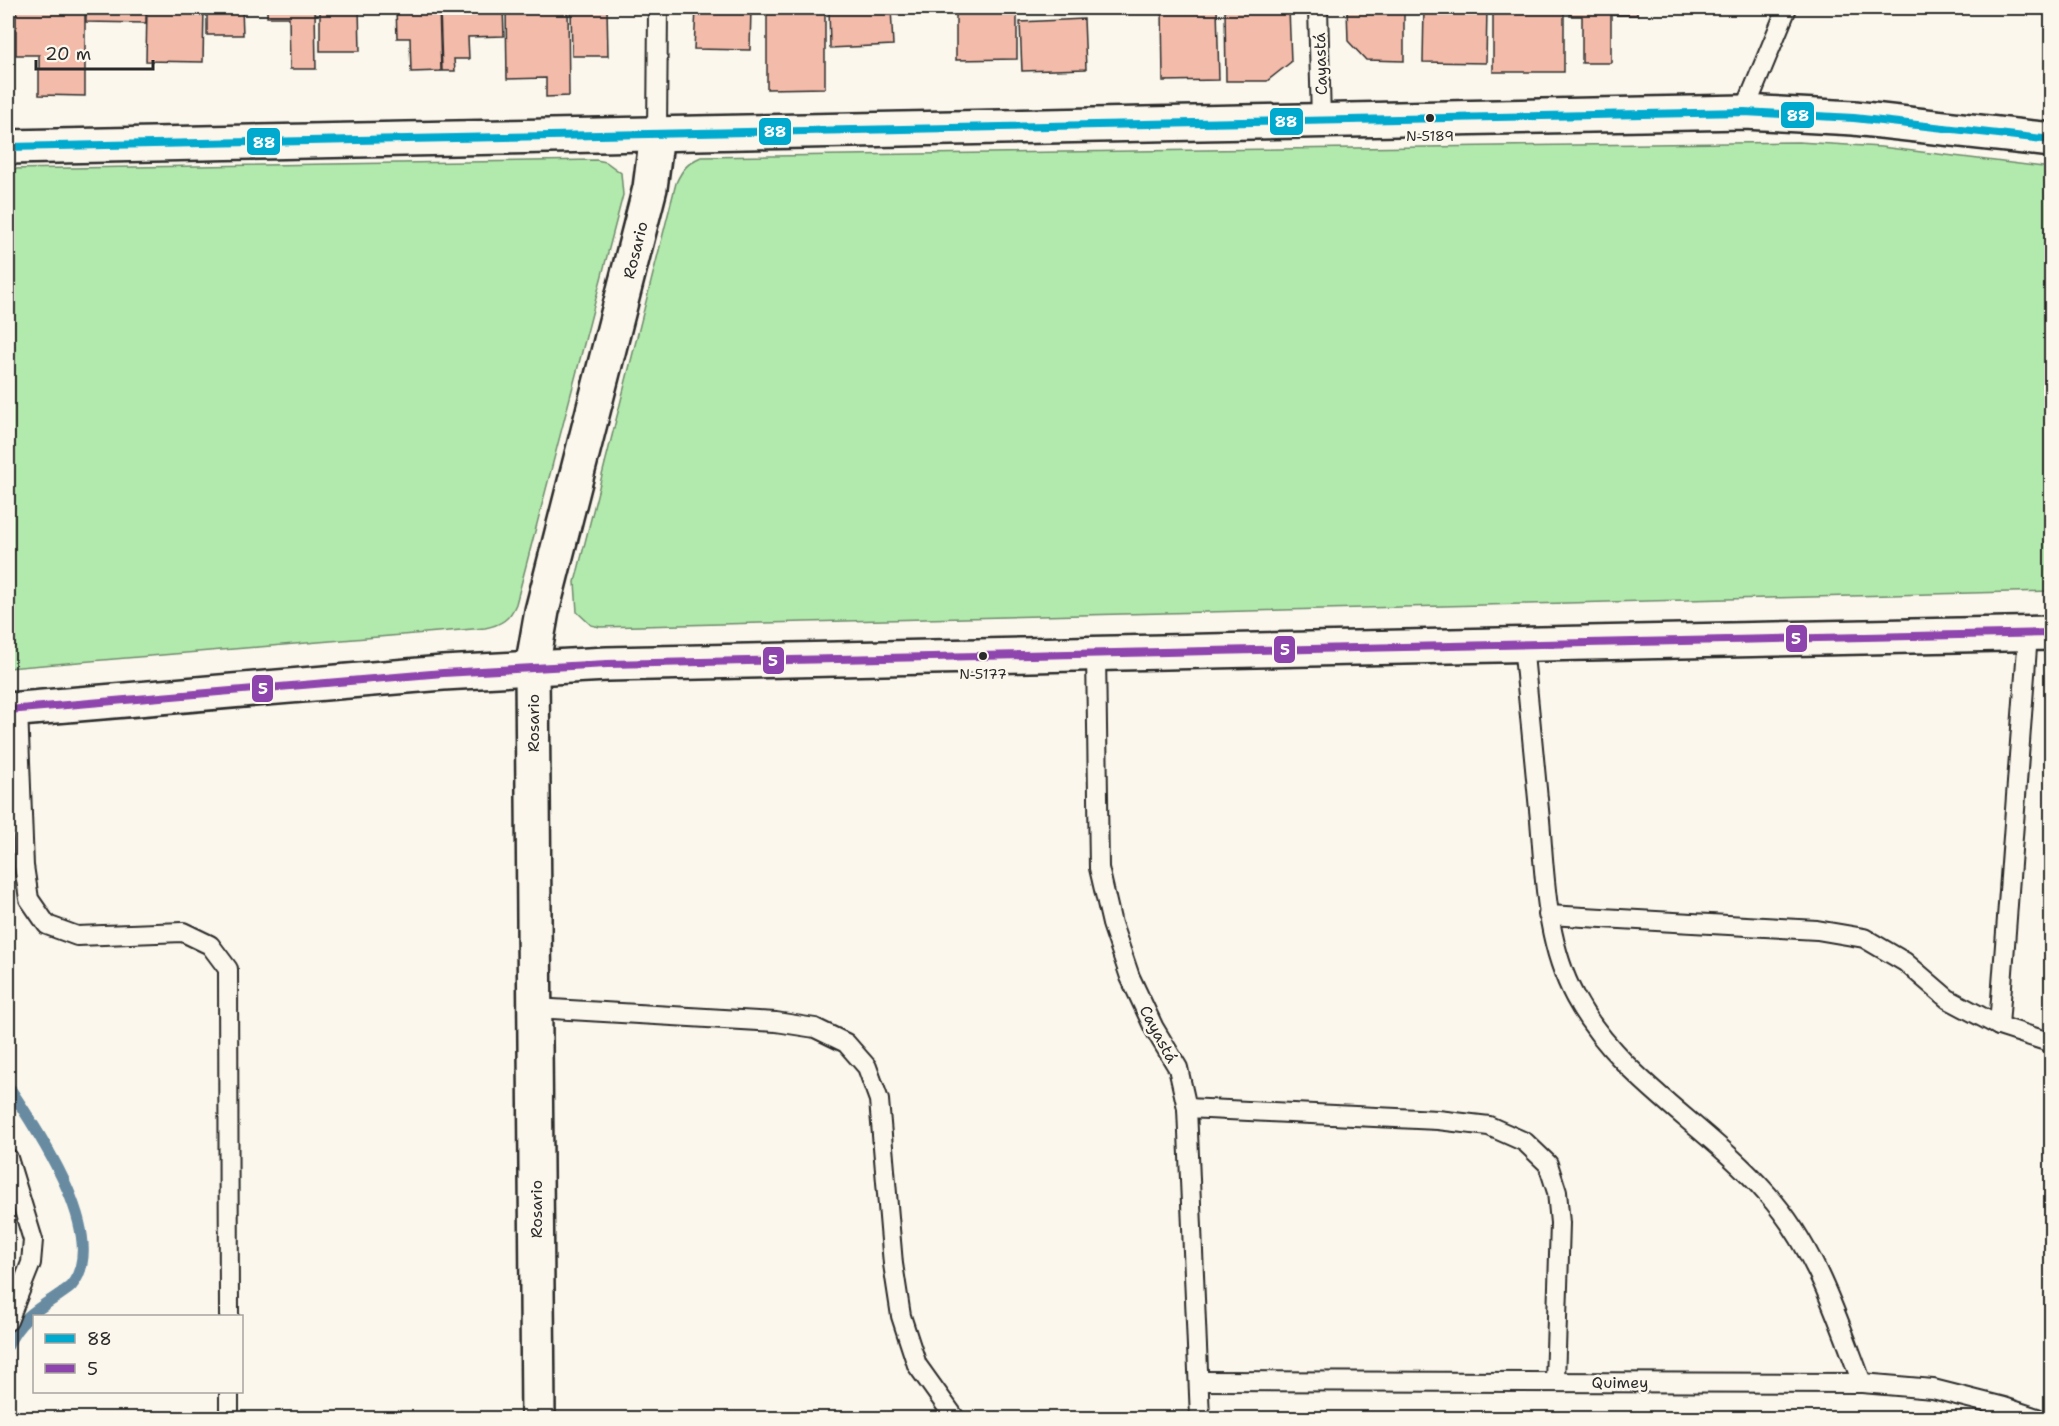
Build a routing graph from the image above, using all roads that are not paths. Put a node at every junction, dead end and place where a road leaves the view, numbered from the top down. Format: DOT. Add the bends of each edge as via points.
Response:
graph roads {
  1 [pos="658,8"];
  2 [pos="1318,8"];
  3 [pos="1787,8"];
  4 [pos="1744,112"];
  5 [pos="1322,120"];
  6 [pos="657,134"];
  7 [pos="2052,140"];
  8 [pos="8,147"];
  9 [pos="2040,633"];
  10 [pos="1523,644"];
  11 [pos="1096,654"];
  12 [pos="532,668"];
  13 [pos="13,709"];
  14 [pos="1548,915"];
  15 [pos="535,1008"];
  16 [pos="1999,1026"];
  17 [pos="2052,1043"];
  18 [pos="1187,1108"];
  19 [pos="8,1158"];
  20 [pos="229,1315"];
  21 [pos="8,1321"];
  22 [pos="1199,1381"];
  23 [pos="1555,1382"];
  24 [pos="1862,1383"];
  25 [pos="229,1393"];
  26 [pos="229,1419"];
  27 [pos="538,1419"];
  28 [pos="955,1419"];
  29 [pos="1200,1419"];
  30 [pos="2037,1419"];
  1 -- 6 [label="lane, Rosario"];
  2 -- 5 [label="lane, Cayastá"];
  3 -- 4 [label="lane"];
  4 -- 5 [label="street"];
  4 -- 7 [label="street" via="1836,116"];
  5 -- 6 [label="street"];
  6 -- 8 [label="street"];
  6 -- 12 [label="street, Rosario" via="650,188 542,611"];
  9 -- 10 [label="street"];
  9 -- 16 [label="lane"];
  10 -- 11 [label="street"];
  10 -- 14 [label="lane"];
  11 -- 12 [label="street"];
  11 -- 18 [label="lane, Cayastá" via="1099,868 1112,924 1131,977 1178,1068"];
  12 -- 13 [label="street"];
  12 -- 15 [label="street, Rosario"];
  13 -- 20 [label="lane" via="29,899 47,925 77,936 183,932 210,945 228,969"];
  14 -- 16 [label="lane" via="1817,930 1864,938 1905,962 1948,999"];
  14 -- 24 [label="lane" via="1558,959 1575,997 1598,1033 1630,1068 1767,1193 1797,1233 1825,1287"];
  15 -- 27 [label="street, Rosario"];
  15 -- 28 [label="lane" via="776,1022 815,1028 846,1043 867,1067 879,1100 901,1316 917,1365"];
  16 -- 17 [label="lane"];
  18 -- 22 [label="lane, Cayastá"];
  18 -- 23 [label="lane" via="1438,1119 1489,1126 1525,1142 1548,1164 1557,1192 1560,1223"];
  19 -- 21 [label="lane" via="33,1240 32,1263"];
  22 -- 23 [label="lane, Quimey"];
  22 -- 29 [label="lane, Cayastá"];
  23 -- 24 [label="lane, Quimey"];
  24 -- 30 [label="lane, Quimey" via="1933,1389"];
  25 -- 26 [label="lane"];
}
